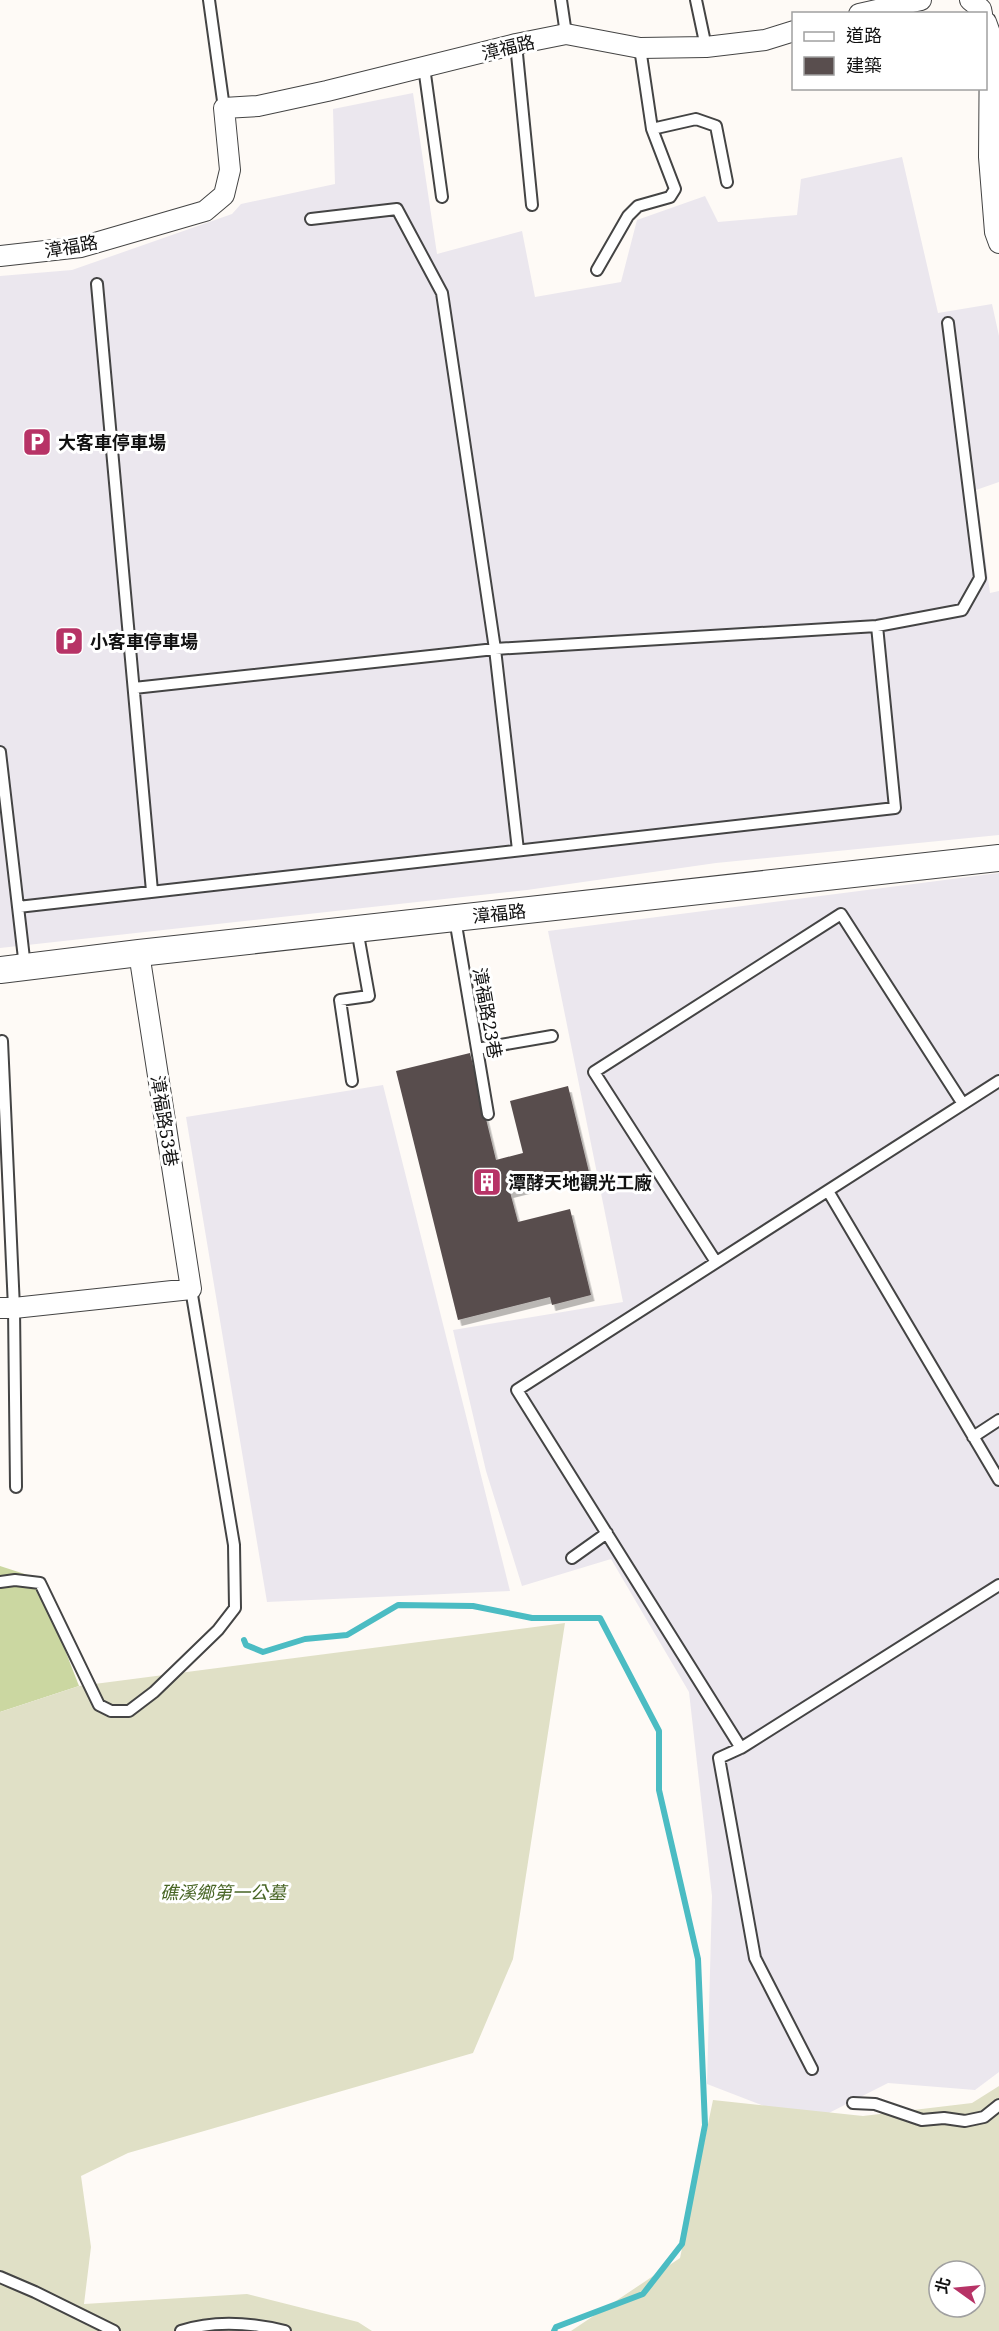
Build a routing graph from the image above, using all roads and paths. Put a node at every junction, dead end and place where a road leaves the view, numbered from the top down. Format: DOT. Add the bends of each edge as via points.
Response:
graph roads {
  1 [pos="208,0"];
  2 [pos="561,0"];
  3 [pos="696,0"];
  4 [pos="921,0"];
  5 [pos="970,0"];
  6 [pos="868,12"];
  7 [pos="982,12"];
  8 [pos="987,25"];
  9 [pos="792,32"];
  10 [pos="566,34"];
  11 [pos="516,44"];
  12 [pos="706,47"];
  13 [pos="640,48"];
  14 [pos="424,67"];
  15 [pos="224,108"];
  16 [pos="652,129"];
  17 [pos="727,182"];
  18 [pos="442,197"];
  19 [pos="532,205"];
  20 [pos="311,219"];
  21 [pos="999,243"];
  22 [pos="0,256"];
  23 [pos="597,270"];
  24 [pos="97,284"];
  25 [pos="948,323"];
  26 [pos="877,626"];
  27 [pos="495,649"];
  28 [pos="134,688"];
  29 [pos="0,752"];
  30 [pos="518,850"];
  31 [pos="999,858"];
  32 [pos="152,891"];
  33 [pos="18,907"];
  34 [pos="454,918"];
  35 [pos="357,929"];
  36 [pos="139,953"];
  37 [pos="12,969"];
  38 [pos="552,1036"];
  39 [pos="2,1041"];
  40 [pos="477,1049"];
  41 [pos="352,1081"];
  42 [pos="999,1081"];
  43 [pos="963,1104"];
  44 [pos="488,1114"];
  45 [pos="828,1191"];
  46 [pos="716,1262"];
  47 [pos="191,1289"];
  48 [pos="7,1308"];
  49 [pos="999,1420"];
  50 [pos="974,1437"];
  51 [pos="999,1480"];
  52 [pos="16,1487"];
  53 [pos="607,1533"];
  54 [pos="572,1558"];
  55 [pos="0,1582"];
  56 [pos="999,1585"];
  57 [pos="741,1748"];
  58 [pos="812,2069"];
  59 [pos="853,2103"];
  60 [pos="999,2104"];
  61 [pos="0,2277"];
  62 [pos="114,2331"];
  63 [pos="181,2331"];
  64 [pos="285,2331"];
  1 -- 15 [label="lane, 漳福路"];
  2 -- 10 [label="lane"];
  3 -- 12 [label="lane"];
  4 -- 6 [label="street"];
  5 -- 7 [label="street"];
  8 -- 21 [label="street" via="989,157"];
  9 -- 12 [label="street, 漳福路" via="765,40"];
  10 -- 11 [label="street, 漳福路"];
  10 -- 13 [label="street, 漳福路"];
  11 -- 14 [label="street, 漳福路"];
  11 -- 19 [label="lane"];
  12 -- 13 [label="street, 漳福路"];
  13 -- 16 [label="lane"];
  14 -- 15 [label="street, 漳福路" via="258,106"];
  14 -- 18 [label="lane"];
  15 -- 22 [label="street, 漳福路" via="230,170 224,195 205,211 81,247"];
  16 -- 17 [label="lane" via="696,119 716,126"];
  16 -- 23 [label="lane" via="675,189 670,197 638,206 628,216"];
  20 -- 27 [label="lane" via="397,209 442,293"];
  24 -- 28 [label="lane"];
  25 -- 26 [label="lane" via="980,578 962,610"];
  26 -- 27 [label="lane"];
  26 -- 30 [label="lane" via="895,808"];
  27 -- 28 [label="lane"];
  27 -- 30 [label="lane"];
  28 -- 32 [label="lane"];
  29 -- 33 [label="lane"];
  30 -- 32 [label="lane"];
  31 -- 34 [label="street, 漳福路"];
  32 -- 33 [label="lane"];
  33 -- 37 [label="lane"];
  34 -- 35 [label="street, 漳福路"];
  34 -- 40 [label="lane, 漳福路23巷"];
  35 -- 36 [label="street, 漳福路"];
  35 -- 41 [label="lane" via="369,996 340,1000"];
  36 -- 37 [label="street, 漳福路"];
  36 -- 47 [label="street, 漳福路53巷"];
  38 -- 40 [label="lane"];
  39 -- 48 [label="lane"];
  40 -- 44 [label="lane, 漳福路23巷"];
  42 -- 43 [label="lane"];
  43 -- 45 [label="lane"];
  43 -- 46 [label="lane" via="841,914 712,996 594,1072"];
  45 -- 46 [label="lane"];
  45 -- 50 [label="lane"];
  46 -- 53 [label="lane" via="517,1389"];
  47 -- 48 [label="street"];
  47 -- 55 [label="lane" via="234,1545 235,1608 218,1630 154,1692 129,1711 111,1711 99,1705 40,1583"];
  48 -- 52 [label="lane"];
  49 -- 50 [label="lane"];
  50 -- 51 [label="lane"];
  53 -- 54 [label="lane"];
  53 -- 57 [label="lane"];
  56 -- 57 [label="lane"];
  57 -- 58 [label="lane" via="719,1758 755,1958"];
  59 -- 60 [label="lane" via="875,2104 921,2120 965,2121 984,2117"];
  61 -- 62 [label="lane"];
  63 -- 64 [label="lane" via="218,2324"];
}
